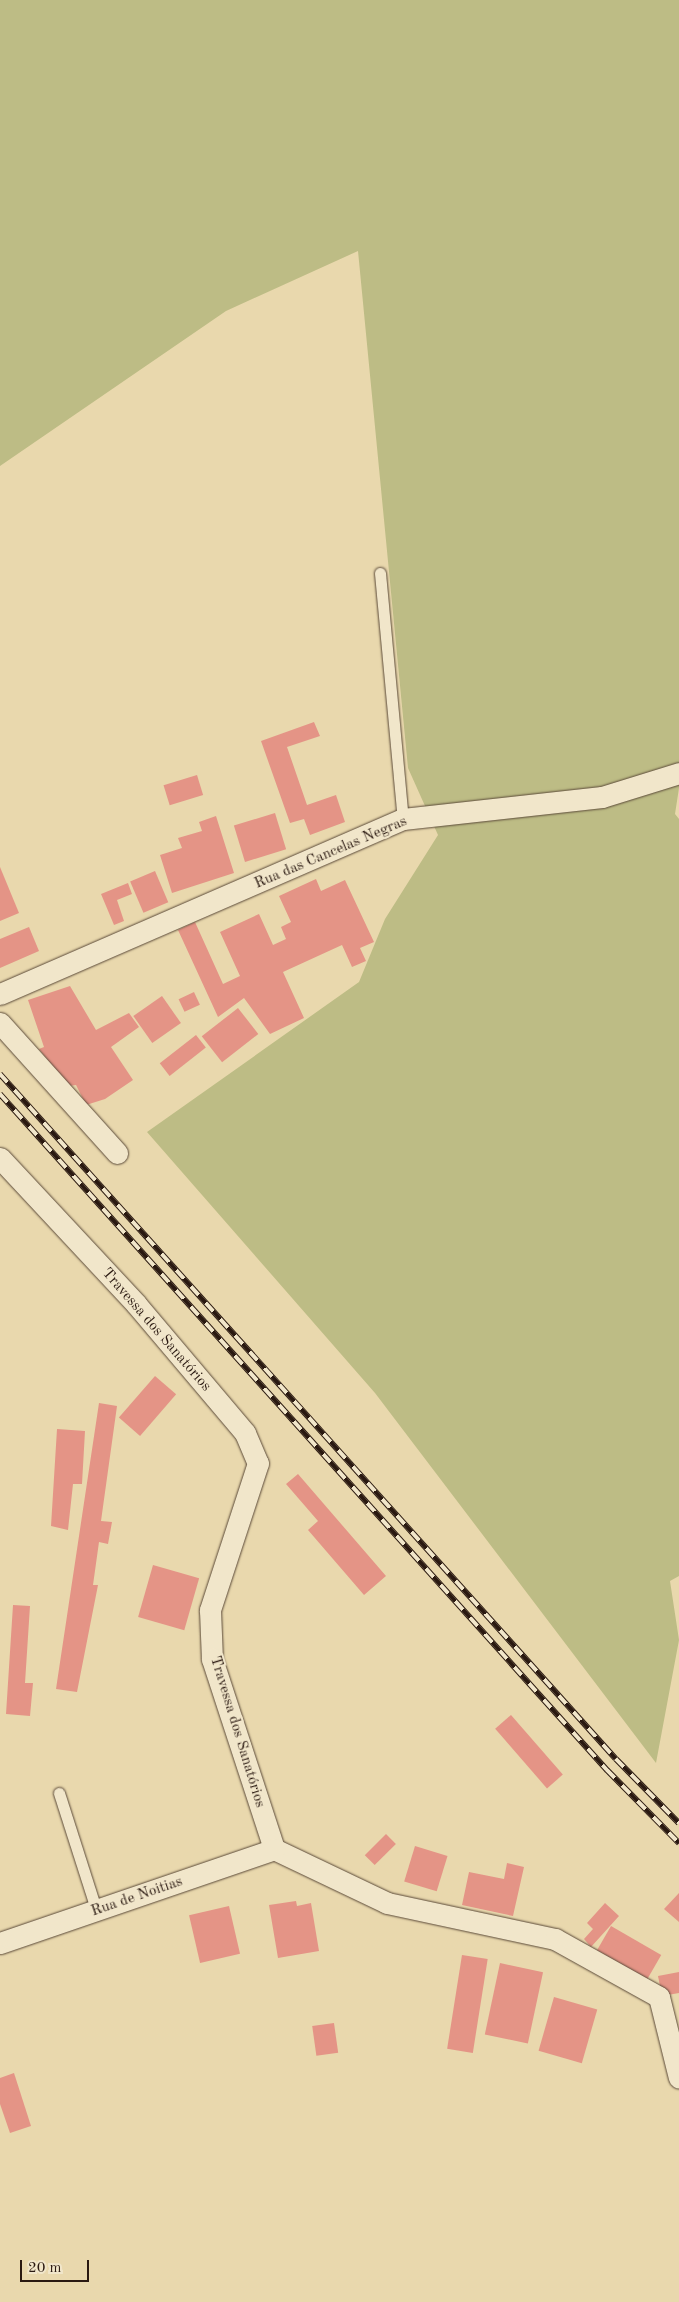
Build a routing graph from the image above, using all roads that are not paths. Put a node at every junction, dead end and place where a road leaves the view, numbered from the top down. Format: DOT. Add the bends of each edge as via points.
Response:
graph roads {
  1 [pos="380,573"];
  2 [pos="679,774"];
  3 [pos="403,819"];
  4 [pos="0,994"];
  5 [pos="0,1023"];
  6 [pos="117,1153"];
  7 [pos="0,1158"];
  8 [pos="59,1793"];
  9 [pos="274,1849"];
  10 [pos="96,1912"];
  11 [pos="0,1943"];
  12 [pos="679,2078"];
  1 -- 3 [label="lane"];
  2 -- 3 [label="street, Rua das Cancelas Negras" via="602,796"];
  3 -- 4 [label="street, Rua das Cancelas Negras"];
  5 -- 6 [label="street"];
  7 -- 9 [label="street, Travessa dos Sanatórios" via="136,1304 245,1433 258,1463 210,1610 212,1659"];
  8 -- 10 [label="lane"];
  9 -- 10 [label="street, Rua de Noitias"];
  9 -- 12 [label="street" via="387,1903 556,1939 659,1997"];
  10 -- 11 [label="street, Rua de Noitias"];
}
